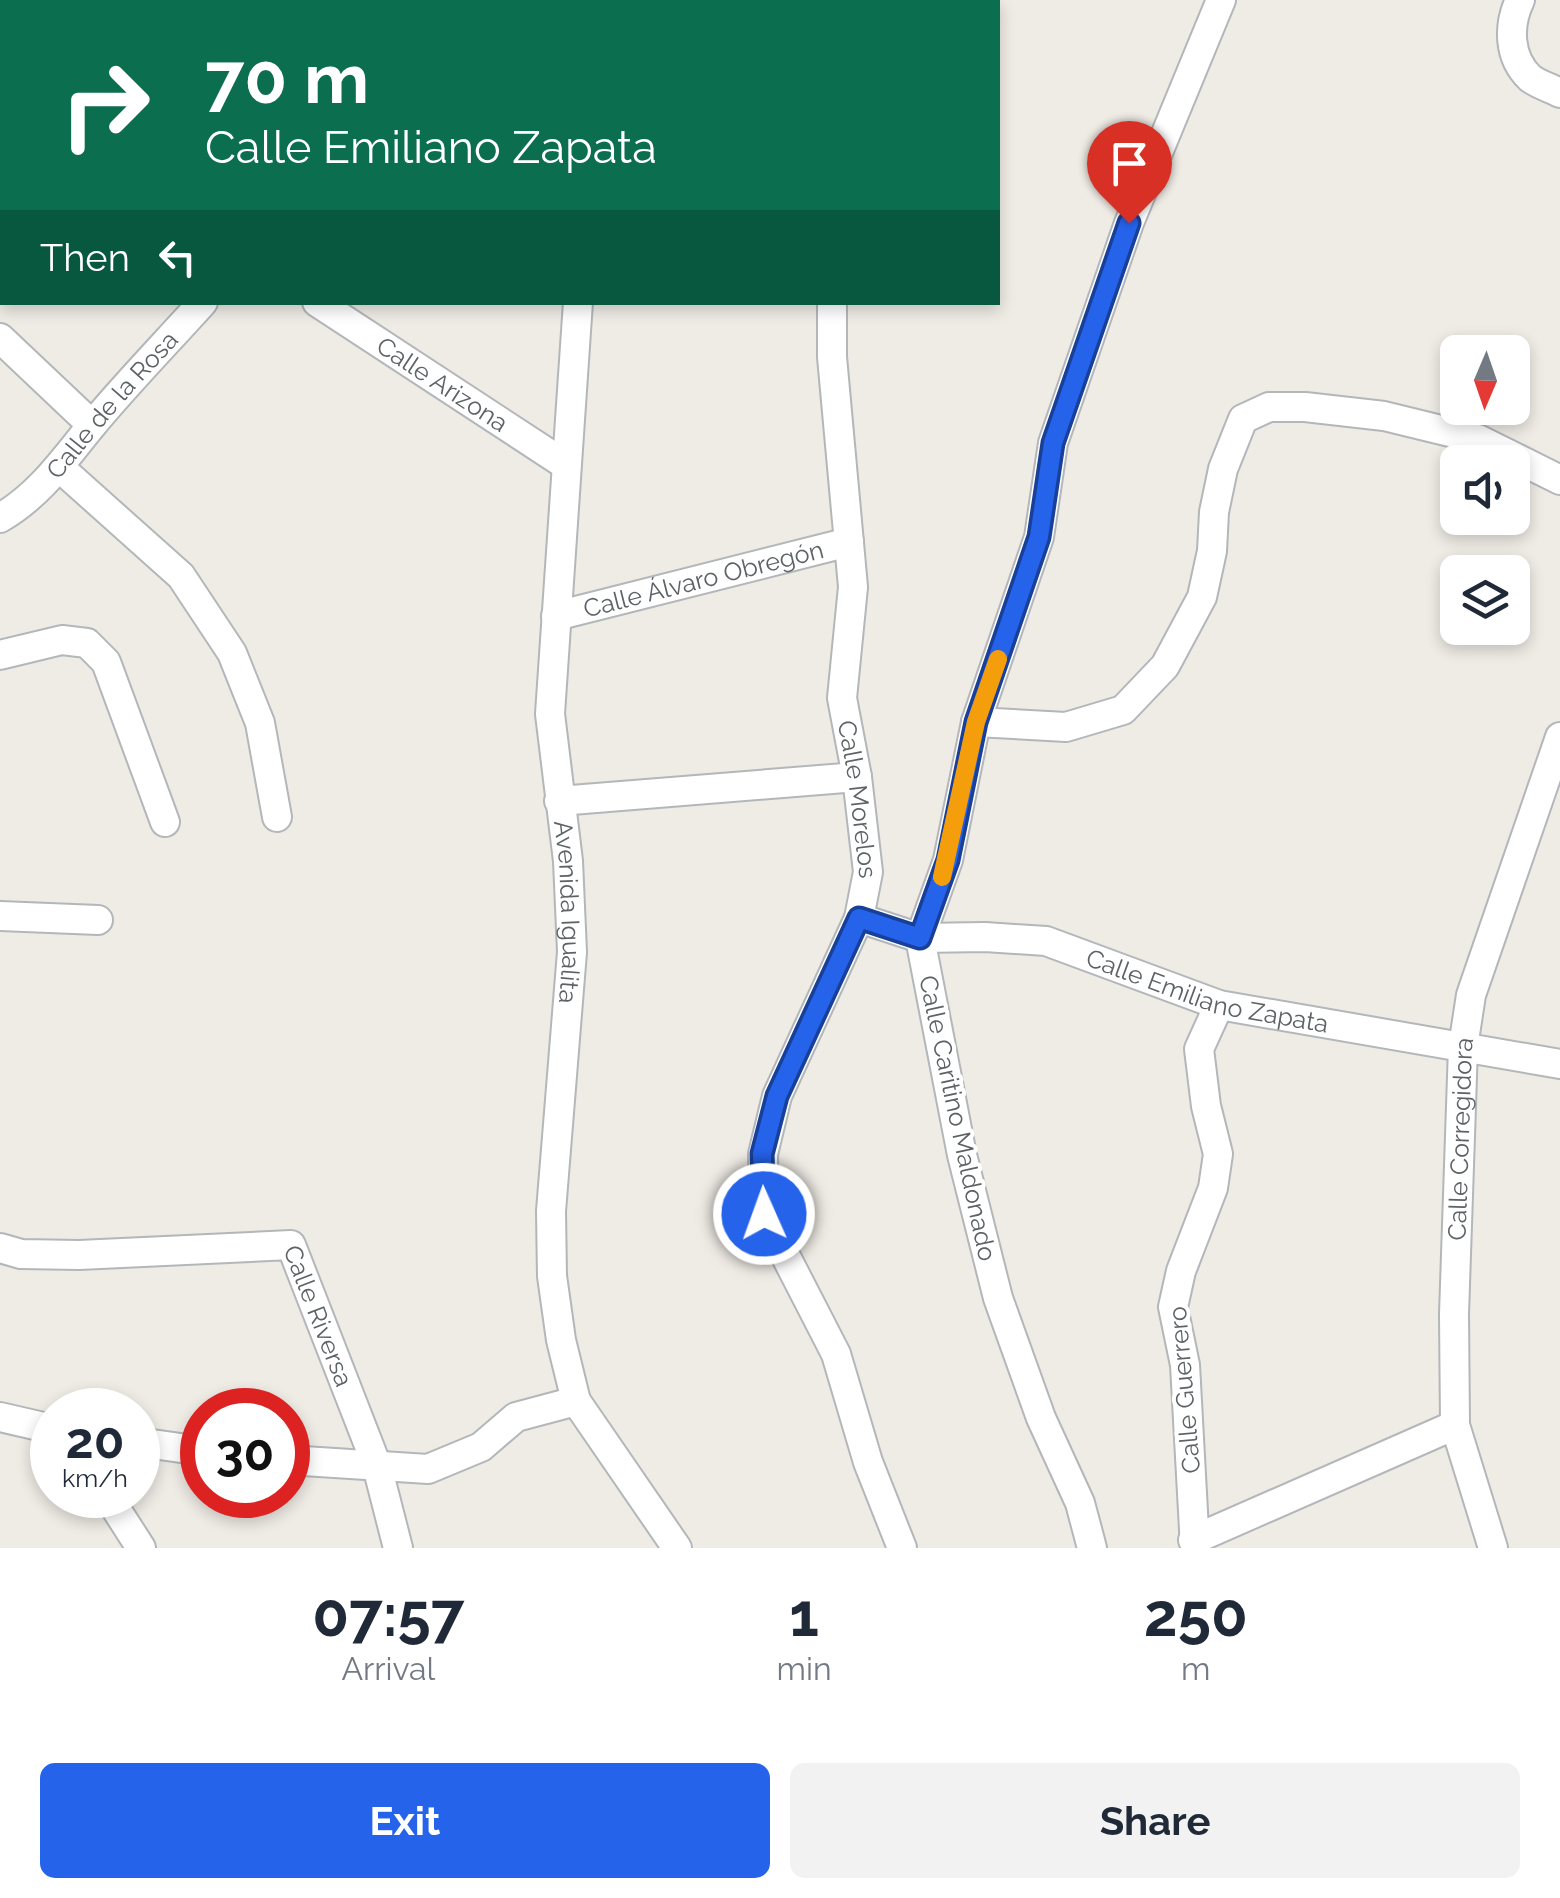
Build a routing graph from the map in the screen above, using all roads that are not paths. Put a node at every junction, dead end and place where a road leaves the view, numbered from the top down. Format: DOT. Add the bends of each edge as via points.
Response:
graph roads {
  1 [pos="1222,0"];
  2 [pos="1520,0"];
  3 [pos="1560,92"];
  4 [pos="200,305"];
  5 [pos="322,305"];
  6 [pos="578,305"];
  7 [pos="832,305"];
  8 [pos="0,338"];
  9 [pos="92,425"];
  10 [pos="566,464"];
  11 [pos="60,467"];
  12 [pos="1560,480"];
  13 [pos="10,512"];
  14 [pos="849,542"];
  15 [pos="556,616"];
  16 [pos="0,655"];
  17 [pos="976,722"];
  18 [pos="1560,737"];
  19 [pos="857,777"];
  20 [pos="559,801"];
  21 [pos="277,816"];
  22 [pos="165,822"];
  23 [pos="0,916"];
  24 [pos="859,918"];
  25 [pos="98,920"];
  26 [pos="920,938"];
  27 [pos="1220,1006"];
  28 [pos="1464,1047"];
  29 [pos="1560,1064"];
  30 [pos="0,1248"];
  31 [pos="576,1401"];
  32 [pos="0,1418"];
  33 [pos="30,1424"];
  34 [pos="1456,1426"];
  35 [pos="310,1461"];
  36 [pos="377,1466"];
  37 [pos="122,1518"];
  38 [pos="1194,1544"];
  39 [pos="141,1548"];
  40 [pos="398,1548"];
  41 [pos="676,1548"];
  42 [pos="902,1548"];
  43 [pos="1092,1548"];
  44 [pos="1494,1548"];
  1 -- 17 [label="street" via="1129,223 1053,443 1039,537"];
  2 -- 3 [label="street" via="1511,46 1530,78"];
  4 -- 9 [label="street, Calle de la Rosa"];
  5 -- 10 [label="street, Calle Arizona"];
  6 -- 10 [label="street, Avenida Igualita"];
  7 -- 14 [label="street, Calle Morelos"];
  8 -- 9 [label="street"];
  9 -- 11 [label="street, Calle de la Rosa"];
  10 -- 15 [label="street, Avenida Igualita"];
  11 -- 13 [label="street, Calle de la Rosa"];
  11 -- 21 [label="street" via="181,576 232,653 260,723"];
  12 -- 17 [label="street" via="1478,439 1339,410 1270,407 1243,419 1223,469 1202,597 1165,666 1123,710 1066,728"];
  14 -- 15 [label="street, Calle Álvaro Obregón"];
  14 -- 19 [label="street, Calle Morelos" via="853,587 842,698"];
  15 -- 20 [label="street, Avenida Igualita" via="550,714"];
  16 -- 22 [label="street" via="62,640 87,642 106,662"];
  17 -- 26 [label="street" via="948,860"];
  18 -- 28 [label="street, Calle Corregidora" via="1472,996"];
  19 -- 20 [label="street"];
  19 -- 24 [label="street, Calle Morelos" via="868,872"];
  20 -- 31 [label="street, Avenida Igualita" via="572,952 551,1211 552,1276"];
  23 -- 25 [label="street"];
  24 -- 26 [label="street, Calle Emiliano Zapata"];
  24 -- 42 [label="street, Calle Morelos" via="777,1096 762,1154 764,1214 836,1354"];
  26 -- 27 [label="street, Calle Emiliano Zapata" via="1046,941"];
  26 -- 43 [label="street, Calle Caritino Maldonado" via="998,1298"];
  27 -- 28 [label="street, Calle Emiliano Zapata"];
  27 -- 38 [label="street, Calle Guerrero" via="1199,1049 1218,1154 1213,1188 1173,1307 1185,1365"];
  28 -- 29 [label="street, Calle Emiliano Zapata"];
  28 -- 34 [label="street, Calle Corregidora"];
  30 -- 36 [label="street, Calle Riversa" via="79,1255 292,1245"];
  31 -- 36 [label="street" via="516,1418 481,1446 428,1469"];
  31 -- 41 [label="street, Avenida Igualita"];
  32 -- 33 [label="street"];
  34 -- 38 [label="street"];
  34 -- 44 [label="street, Calle Corregidora"];
  35 -- 36 [label="street"];
  36 -- 40 [label="street, Calle Riversa"];
  37 -- 39 [label="street"];
}
